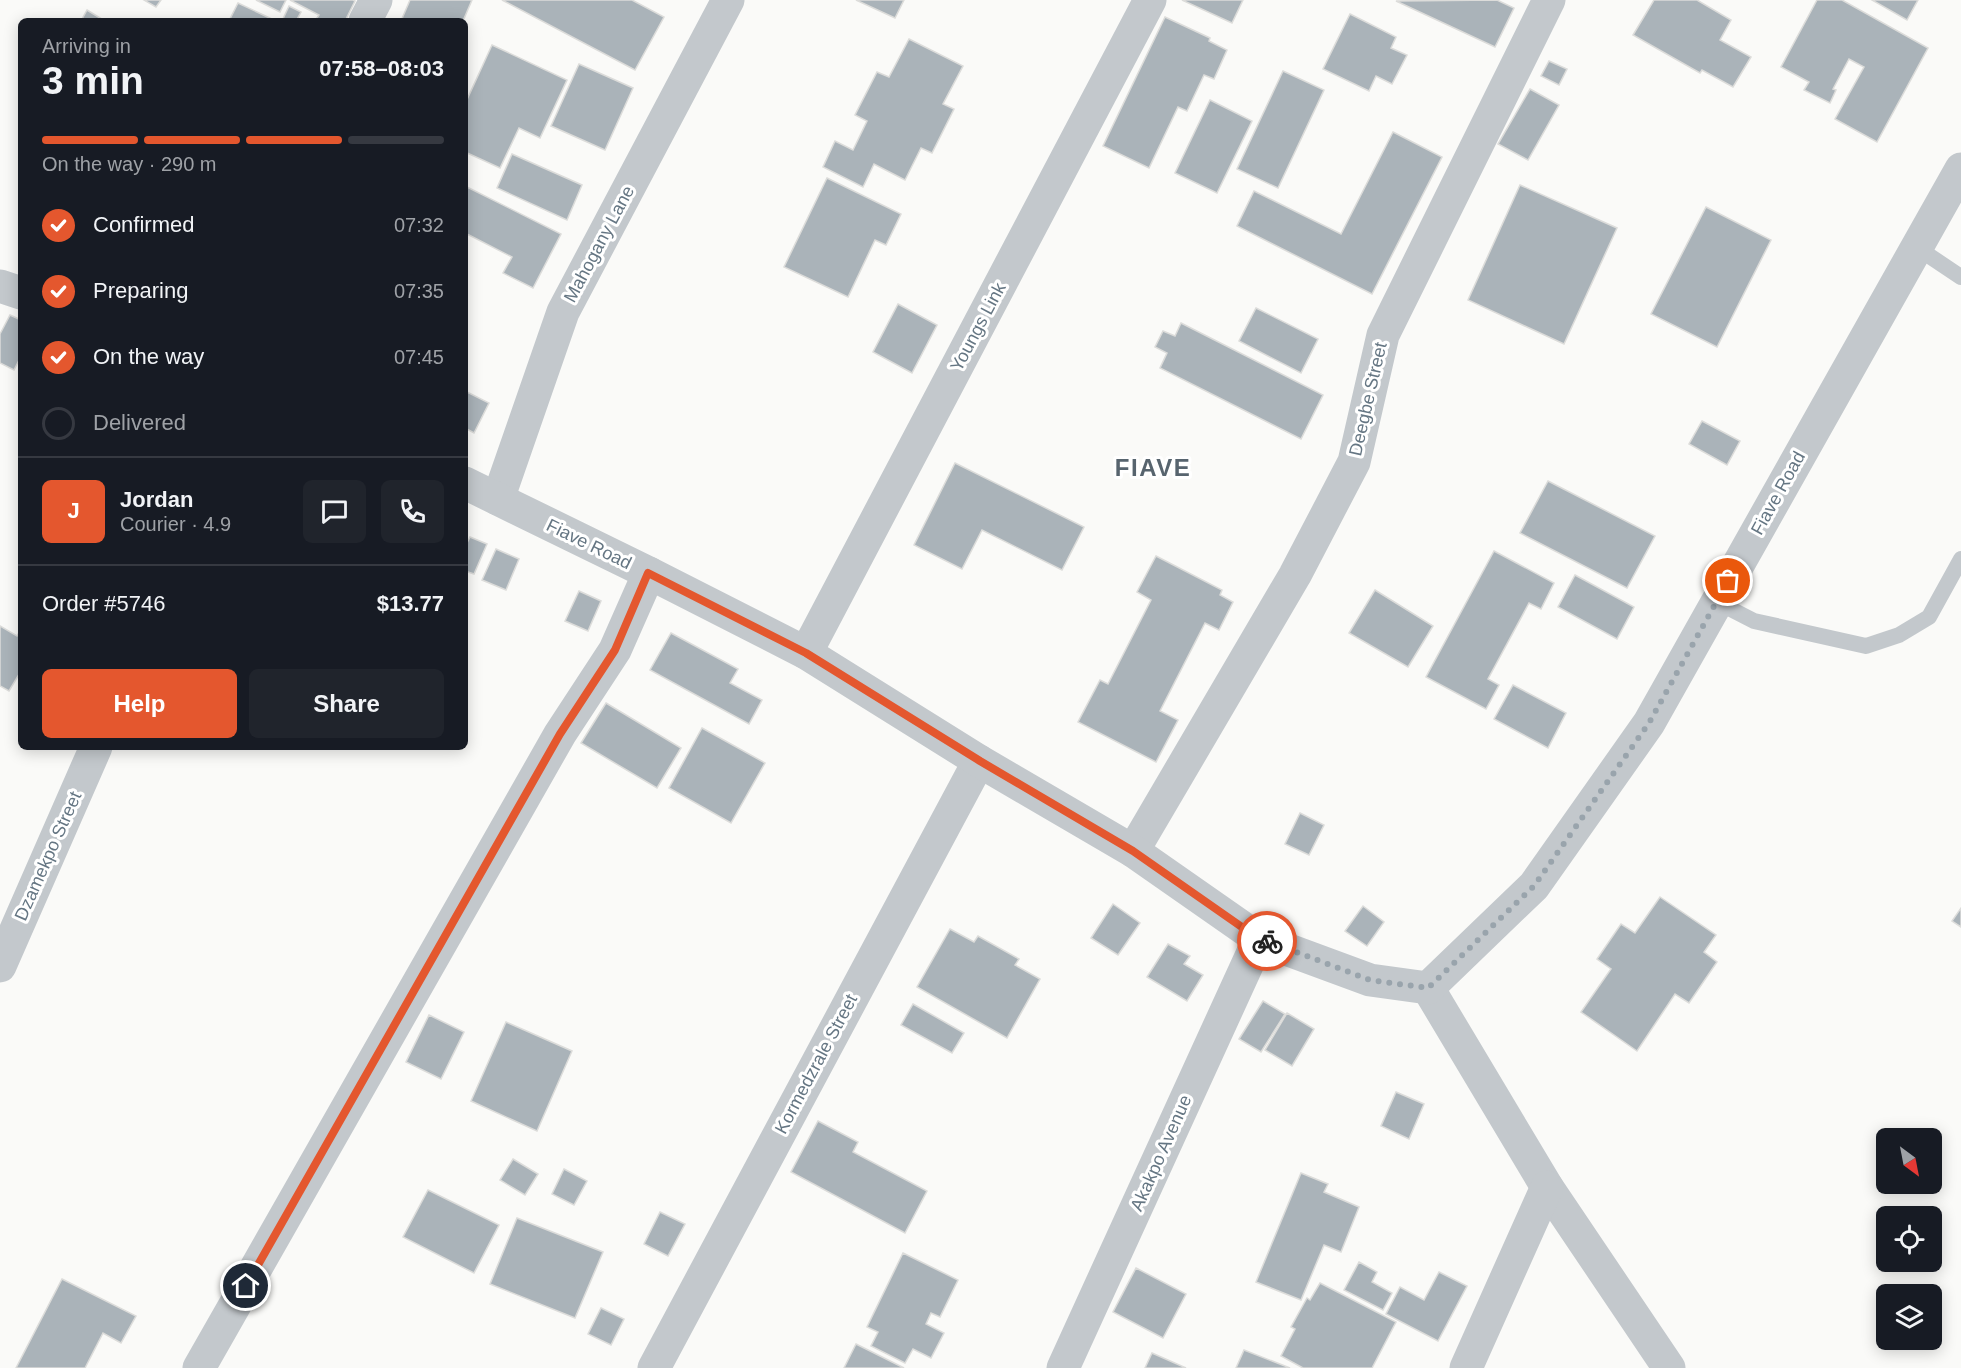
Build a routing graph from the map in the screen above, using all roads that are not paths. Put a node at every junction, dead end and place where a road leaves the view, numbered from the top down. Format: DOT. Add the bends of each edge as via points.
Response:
graph roads {
  1 [pos="376,0"];
  2 [pos="728,0"];
  3 [pos="1150,0"];
  4 [pos="1549,0"];
  5 [pos="367,18"];
  6 [pos="1961,170"];
  7 [pos="1916,247"];
  8 [pos="1961,277"];
  9 [pos="0,286"];
  10 [pos="18,292"];
  11 [pos="468,485"];
  12 [pos="498,500"];
  13 [pos="1961,560"];
  14 [pos="648,573"];
  15 [pos="1717,602"];
  16 [pos="806,653"];
  17 [pos="95,750"];
  18 [pos="980,761"];
  19 [pos="1133,851"];
  20 [pos="1259,939"];
  21 [pos="0,966"];
  22 [pos="1428,988"];
  23 [pos="1547,1187"];
  24 [pos="199,1368"];
  25 [pos="654,1368"];
  26 [pos="1064,1368"];
  27 [pos="1466,1368"];
  28 [pos="1669,1368"];
  1 -- 5 [label="street"];
  2 -- 12 [label="street, Mahogany Lane" via="562,312"];
  3 -- 16 [label="street, Youngs Link"];
  4 -- 19 [label="street, Deegbe Street" via="1383,335 1354,462 1295,576"];
  6 -- 7 [label="street, Fiave Road"];
  7 -- 8 [label="lane"];
  7 -- 15 [label="street, Fiave Road"];
  9 -- 10 [label="street"];
  11 -- 12 [label="street, Fiave Road"];
  12 -- 14 [label="street, Fiave Road"];
  13 -- 15 [label="lane" via="1929,617 1899,635 1866,646 1754,621"];
  14 -- 16 [label="street, Fiave Road"];
  14 -- 24 [label="street" via="615,650 560,734"];
  15 -- 22 [label="street, Fiave Road" via="1649,723 1534,886"];
  16 -- 18 [label="street, Fiave Road"];
  17 -- 21 [label="street, Dzamekpo Street"];
  18 -- 19 [label="street, Fiave Road"];
  18 -- 25 [label="street, Kormedzrale Street"];
  19 -- 20 [label="street, Fiave Road"];
  20 -- 22 [label="street, Fiave Road" via="1370,980"];
  20 -- 26 [label="street, Akakpo Avenue"];
  22 -- 23 [label="street"];
  23 -- 27 [label="street"];
  23 -- 28 [label="street"];
}
